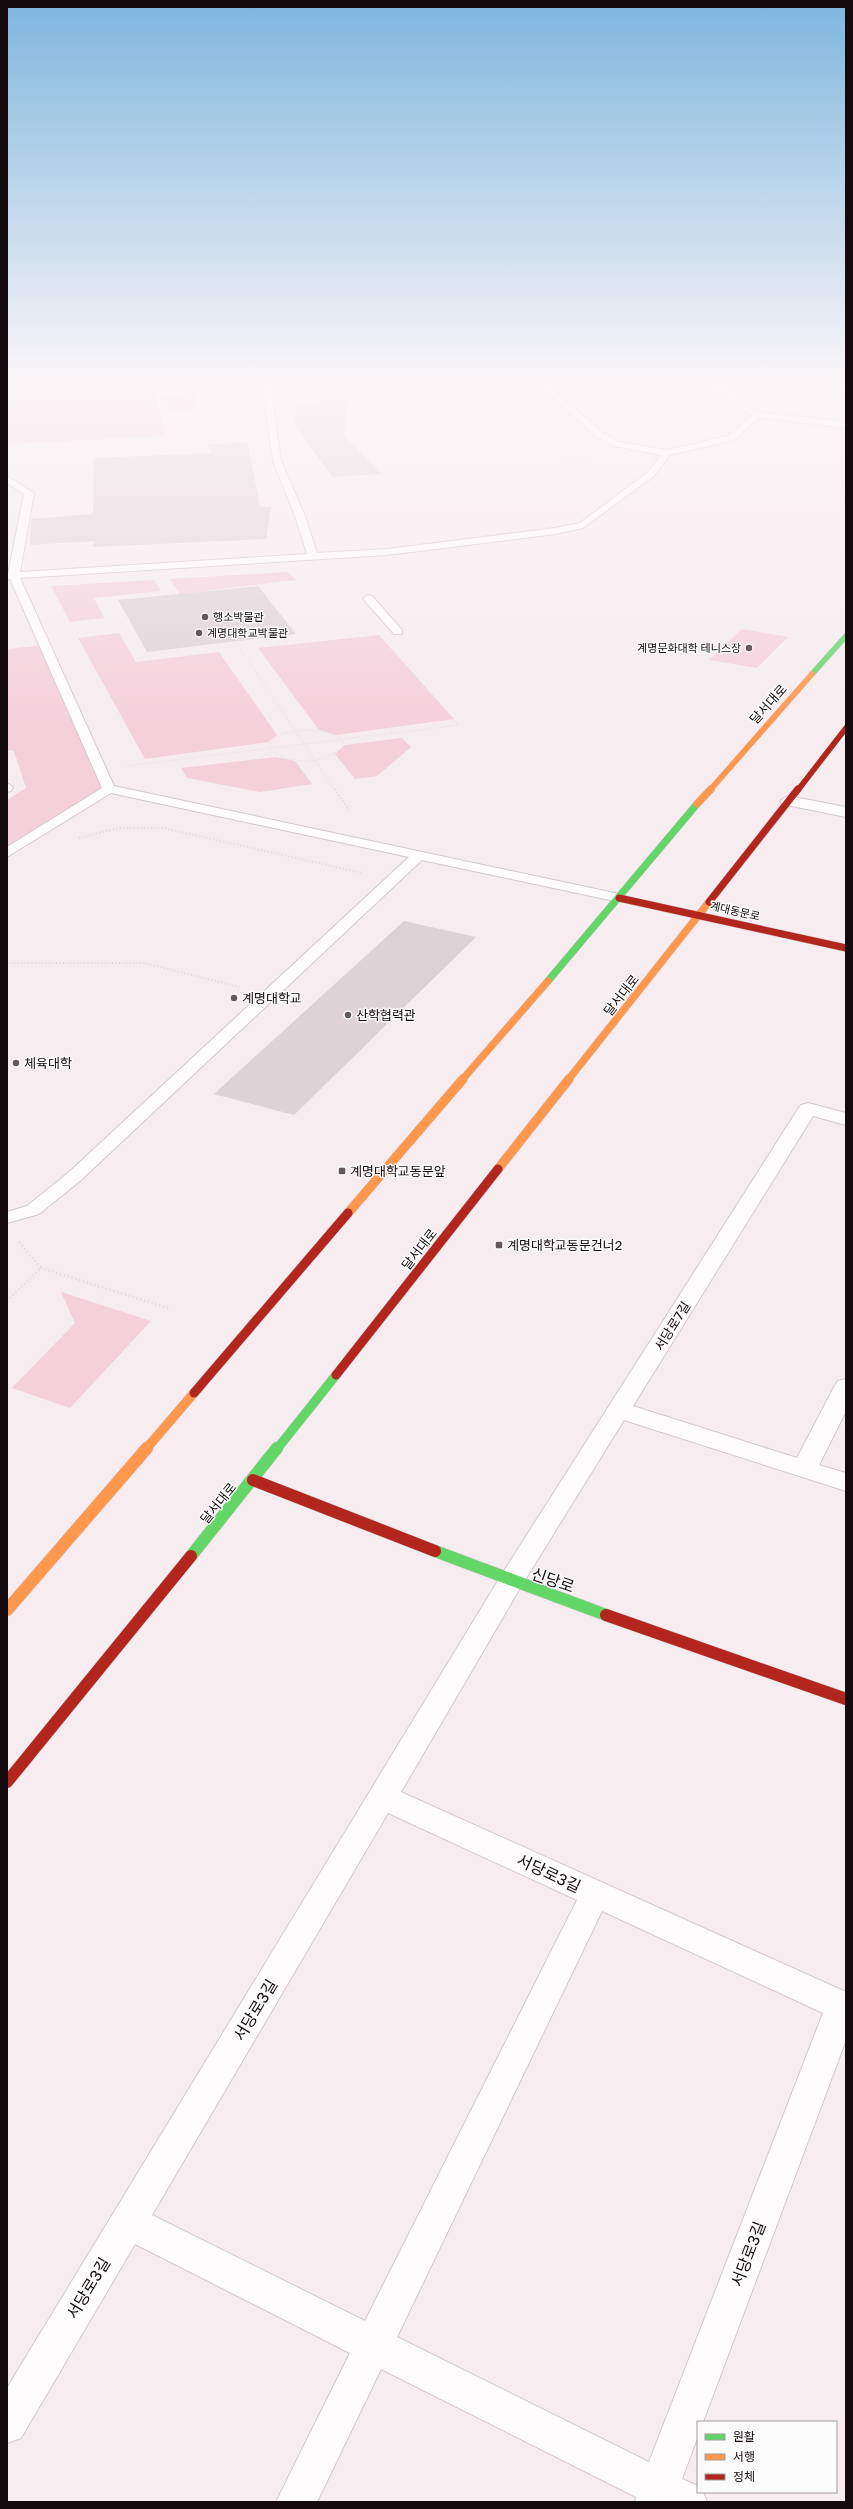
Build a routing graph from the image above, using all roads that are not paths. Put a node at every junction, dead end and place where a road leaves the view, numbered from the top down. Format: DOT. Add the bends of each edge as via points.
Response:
graph roads {
  1 [pos="28,496"];
  2 [pos="292,496"];
  3 [pos="622,496"];
  4 [pos="313,558"];
  5 [pos="11,576"];
  6 [pos="368,598"];
  7 [pos="395,629"];
  8 [pos="846,636"];
  9 [pos="846,728"];
  10 [pos="109,789"];
  11 [pos="788,800"];
  12 [pos="846,812"];
  13 [pos="7,853"];
  14 [pos="419,855"];
  15 [pos="619,898"];
  16 [pos="700,916"];
  17 [pos="846,948"];
  18 [pos="846,1118"];
  19 [pos="7,1218"];
  20 [pos="846,1387"];
  21 [pos="618,1410"];
  22 [pos="804,1469"];
  23 [pos="254,1480"];
  24 [pos="846,1482"];
  25 [pos="511,1581"];
  26 [pos="7,1610"];
  27 [pos="846,1699"];
  28 [pos="7,1782"];
  29 [pos="383,1797"];
  30 [pos="595,1894"];
  31 [pos="844,2007"];
  32 [pos="128,2222"];
  33 [pos="373,2345"];
  34 [pos="7,2424"];
  35 [pos="667,2497"];
  36 [pos="296,2502"];
  1 -- 5 [label="lane"];
  2 -- 4 [label="lane"];
  3 -- 4 [label="lane" via="583,525 555,531 387,552"];
  4 -- 5 [label="lane" via="212,562"];
  5 -- 10 [label="lane"];
  6 -- 7 [label="lane"];
  8 -- 15 [label="main road, 달서대로" via="714,785"];
  9 -- 11 [label="main road, 달서대로"];
  10 -- 13 [label="lane"];
  10 -- 14 [label="lane"];
  11 -- 12 [label="street"];
  11 -- 16 [label="main road, 달서대로"];
  14 -- 15 [label="lane"];
  14 -- 19 [label="lane" via="74,1177 33,1210"];
  15 -- 16 [label="main road, 계대동문로"];
  15 -- 26 [label="main road, 달서대로"];
  16 -- 17 [label="main road, 계대동문로"];
  16 -- 23 [label="main road, 달서대로"];
  18 -- 21 [label="street, 서당로7길" via="808,1109"];
  20 -- 22 [label="street"];
  21 -- 22 [label="street"];
  21 -- 25 [label="street"];
  22 -- 24 [label="street"];
  23 -- 25 [label="main road, 신당로"];
  23 -- 28 [label="main road, 달서대로"];
  25 -- 27 [label="main road, 신당로"];
  25 -- 29 [label="street"];
  29 -- 30 [label="street, 서당로3길"];
  29 -- 32 [label="street, 서당로3길"];
  30 -- 31 [label="street, 서당로3길"];
  30 -- 33 [label="street, 서당로3길"];
  31 -- 35 [label="street, 서당로3길"];
  32 -- 33 [label="street"];
  32 -- 34 [label="street, 서당로3길"];
  33 -- 35 [label="street"];
  33 -- 36 [label="street, 서당로3길"];
}
